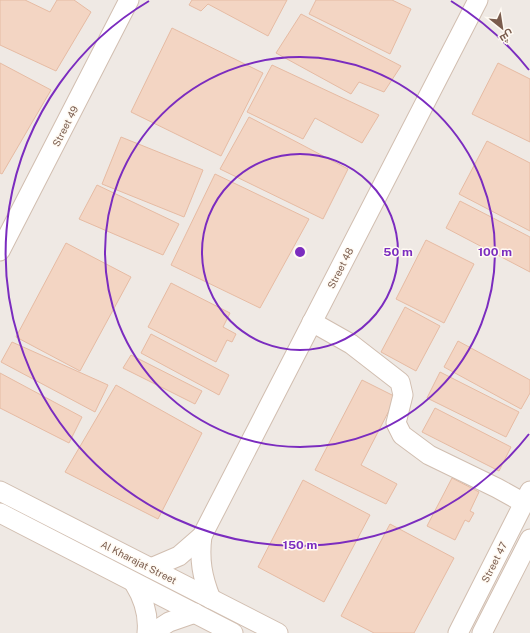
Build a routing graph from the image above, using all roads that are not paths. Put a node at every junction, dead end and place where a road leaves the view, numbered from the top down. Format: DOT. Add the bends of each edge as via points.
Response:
graph roads {
  1 [pos="129,0"];
  2 [pos="478,0"];
  3 [pos="0,251"];
  4 [pos="312,322"];
  5 [pos="0,491"];
  6 [pos="527,497"];
  7 [pos="0,513"];
  8 [pos="202,536"];
  9 [pos="530,539"];
  10 [pos="151,568"];
  11 [pos="134,582"];
  12 [pos="211,599"];
  13 [pos="195,613"];
  14 [pos="147,633"];
  15 [pos="152,633"];
  16 [pos="233,633"];
  17 [pos="278,633"];
  18 [pos="458,633"];
  19 [pos="482,633"];
  1 -- 3 [label="street, Street 49"];
  2 -- 4 [label="street, Street 48"];
  4 -- 6 [label="street" via="351,344 400,382 403,395 396,423 402,435 429,455 497,488"];
  4 -- 8 [label="street, Street 48"];
  5 -- 10 [label="street, Al Kharajat Street"];
  6 -- 18 [label="street, Street 47"];
  7 -- 11 [label="street, Al Kharajat Street"];
  8 -- 10 [label="street, Street 48" via="179,556"];
  8 -- 12 [label="street, Street 48" via="201,568 204,584"];
  9 -- 19 [label="street"];
  10 -- 12 [label="street, Al Kharajat Street"];
  11 -- 13 [label="street, Al Kharajat Street"];
  11 -- 14 [label="street" via="142,595 146,609"];
  12 -- 17 [label="street, Al Kharajat Street"];
  13 -- 15 [label="street" via="169,622"];
  13 -- 16 [label="street, Al Kharajat Street"];
}
